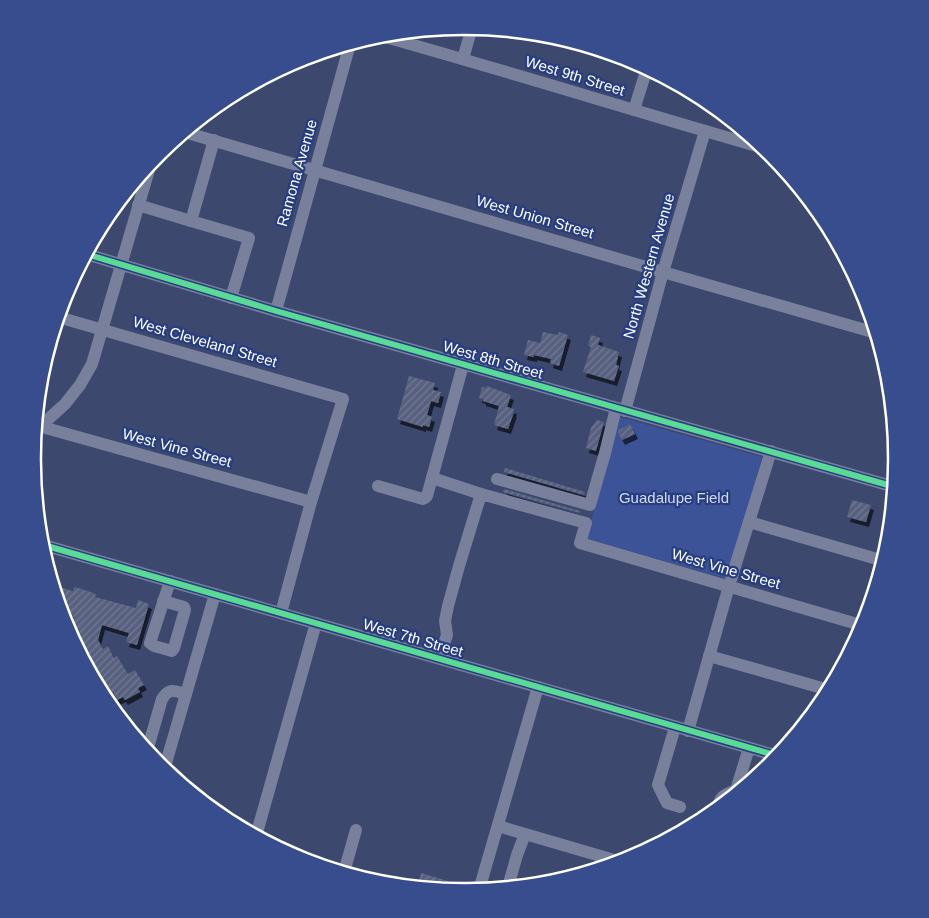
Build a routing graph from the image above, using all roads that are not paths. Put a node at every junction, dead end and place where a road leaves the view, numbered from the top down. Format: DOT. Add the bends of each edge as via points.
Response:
graph roads {
  1 [pos="470,35"];
  2 [pos="398,41"];
  3 [pos="348,51"];
  4 [pos="463,59"];
  5 [pos="645,75"];
  6 [pos="634,110"];
  7 [pos="705,131"];
  8 [pos="192,134"];
  9 [pos="214,140"];
  10 [pos="747,143"];
  11 [pos="315,169"];
  12 [pos="145,180"];
  13 [pos="138,205"];
  14 [pos="191,221"];
  15 [pos="92,256"];
  16 [pos="121,264"];
  17 [pos="663,272"];
  18 [pos="231,298"];
  19 [pos="276,311"];
  20 [pos="65,319"];
  21 [pos="102,330"];
  22 [pos="868,331"];
  23 [pos="463,364"];
  24 [pos="620,409"];
  25 [pos="42,424"];
  26 [pos="41,429"];
  27 [pos="771,452"];
  28 [pos="432,478"];
  29 [pos="497,479"];
  30 [pos="888,485"];
  31 [pos="378,486"];
  32 [pos="481,494"];
  33 [pos="311,502"];
  34 [pos="749,522"];
  35 [pos="50,547"];
  36 [pos="876,559"];
  37 [pos="170,581"];
  38 [pos="729,586"];
  39 [pos="215,594"];
  40 [pos="163,601"];
  41 [pos="281,613"];
  42 [pos="316,623"];
  43 [pos="855,623"];
  44 [pos="709,656"];
  45 [pos="440,658"];
  46 [pos="538,687"];
  47 [pos="821,688"];
  48 [pos="186,694"];
  49 [pos="675,727"];
  50 [pos="688,731"];
  51 [pos="149,742"];
  52 [pos="749,748"];
  53 [pos="769,754"];
  54 [pos="167,761"];
  55 [pos="738,783"];
  56 [pos="680,807"];
  57 [pos="498,826"];
  58 [pos="258,829"];
  59 [pos="356,830"];
  60 [pos="525,834"];
  61 [pos="607,858"];
  62 [pos="346,866"];
  63 [pos="510,880"];
  64 [pos="482,882"];
  1 -- 4 [label="street"];
  2 -- 4 [label="street, West 9th Street"];
  3 -- 11 [label="street, Ramona Avenue"];
  4 -- 6 [label="street, West 9th Street"];
  5 -- 6 [label="street"];
  6 -- 7 [label="street, West 9th Street"];
  7 -- 10 [label="street, West 9th Street"];
  7 -- 17 [label="street, North Western Avenue"];
  8 -- 9 [label="street, West Union Street"];
  9 -- 11 [label="street, West Union Street"];
  9 -- 14 [label="street"];
  11 -- 17 [label="street, West Union Street"];
  11 -- 19 [label="street, Ramona Avenue"];
  12 -- 13 [label="street"];
  13 -- 14 [label="street"];
  13 -- 16 [label="street"];
  14 -- 18 [label="street" via="249,238"];
  15 -- 16 [label="street, West 8th Street"];
  16 -- 18 [label="street, West 8th Street"];
  16 -- 21 [label="street"];
  17 -- 22 [label="street, West Union Street"];
  17 -- 24 [label="street, North Western Avenue"];
  18 -- 19 [label="street, West 8th Street"];
  19 -- 23 [label="street, West 8th Street"];
  20 -- 21 [label="street, West Cleveland Street"];
  21 -- 25 [label="street" via="92,364 80,385 65,404"];
  21 -- 33 [label="street, West Cleveland Street" via="343,398"];
  23 -- 24 [label="street, West 8th Street"];
  23 -- 28 [label="street"];
  24 -- 27 [label="street, West 8th Street"];
  24 -- 29 [label="street, North Western Avenue" via="590,505"];
  26 -- 33 [label="street, West Vine Street"];
  27 -- 30 [label="street, West 8th Street"];
  27 -- 34 [label="street"];
  28 -- 31 [label="street" via="425,498"];
  28 -- 32 [label="street"];
  32 -- 38 [label="street, West Vine Street" via="586,523 580,543"];
  32 -- 45 [label="street" via="448,606 447,635"];
  33 -- 41 [label="street"];
  34 -- 36 [label="street"];
  34 -- 38 [label="street"];
  35 -- 37 [label="street, West 7th Street"];
  37 -- 39 [label="street, West 7th Street"];
  37 -- 40 [label="street"];
  38 -- 43 [label="street, West Vine Street"];
  38 -- 44 [label="street"];
  39 -- 41 [label="street, West 7th Street"];
  39 -- 48 [label="street"];
  41 -- 42 [label="street, West 7th Street"];
  42 -- 45 [label="street, West 7th Street"];
  42 -- 58 [label="street"];
  44 -- 47 [label="street"];
  44 -- 50 [label="street"];
  45 -- 46 [label="street, West 7th Street"];
  46 -- 49 [label="street, West 7th Street"];
  46 -- 57 [label="street"];
  48 -- 51 [label="street" via="172,690 166,692"];
  48 -- 54 [label="street"];
  49 -- 50 [label="street, West 7th Street"];
  49 -- 56 [label="street" via="658,785 667,803"];
  50 -- 52 [label="street, West 7th Street"];
  52 -- 53 [label="street, West 7th Street"];
  52 -- 55 [label="street"];
  57 -- 60 [label="street"];
  57 -- 64 [label="street"];
  59 -- 62 [label="street"];
  60 -- 61 [label="street"];
  60 -- 63 [label="street"];
}
